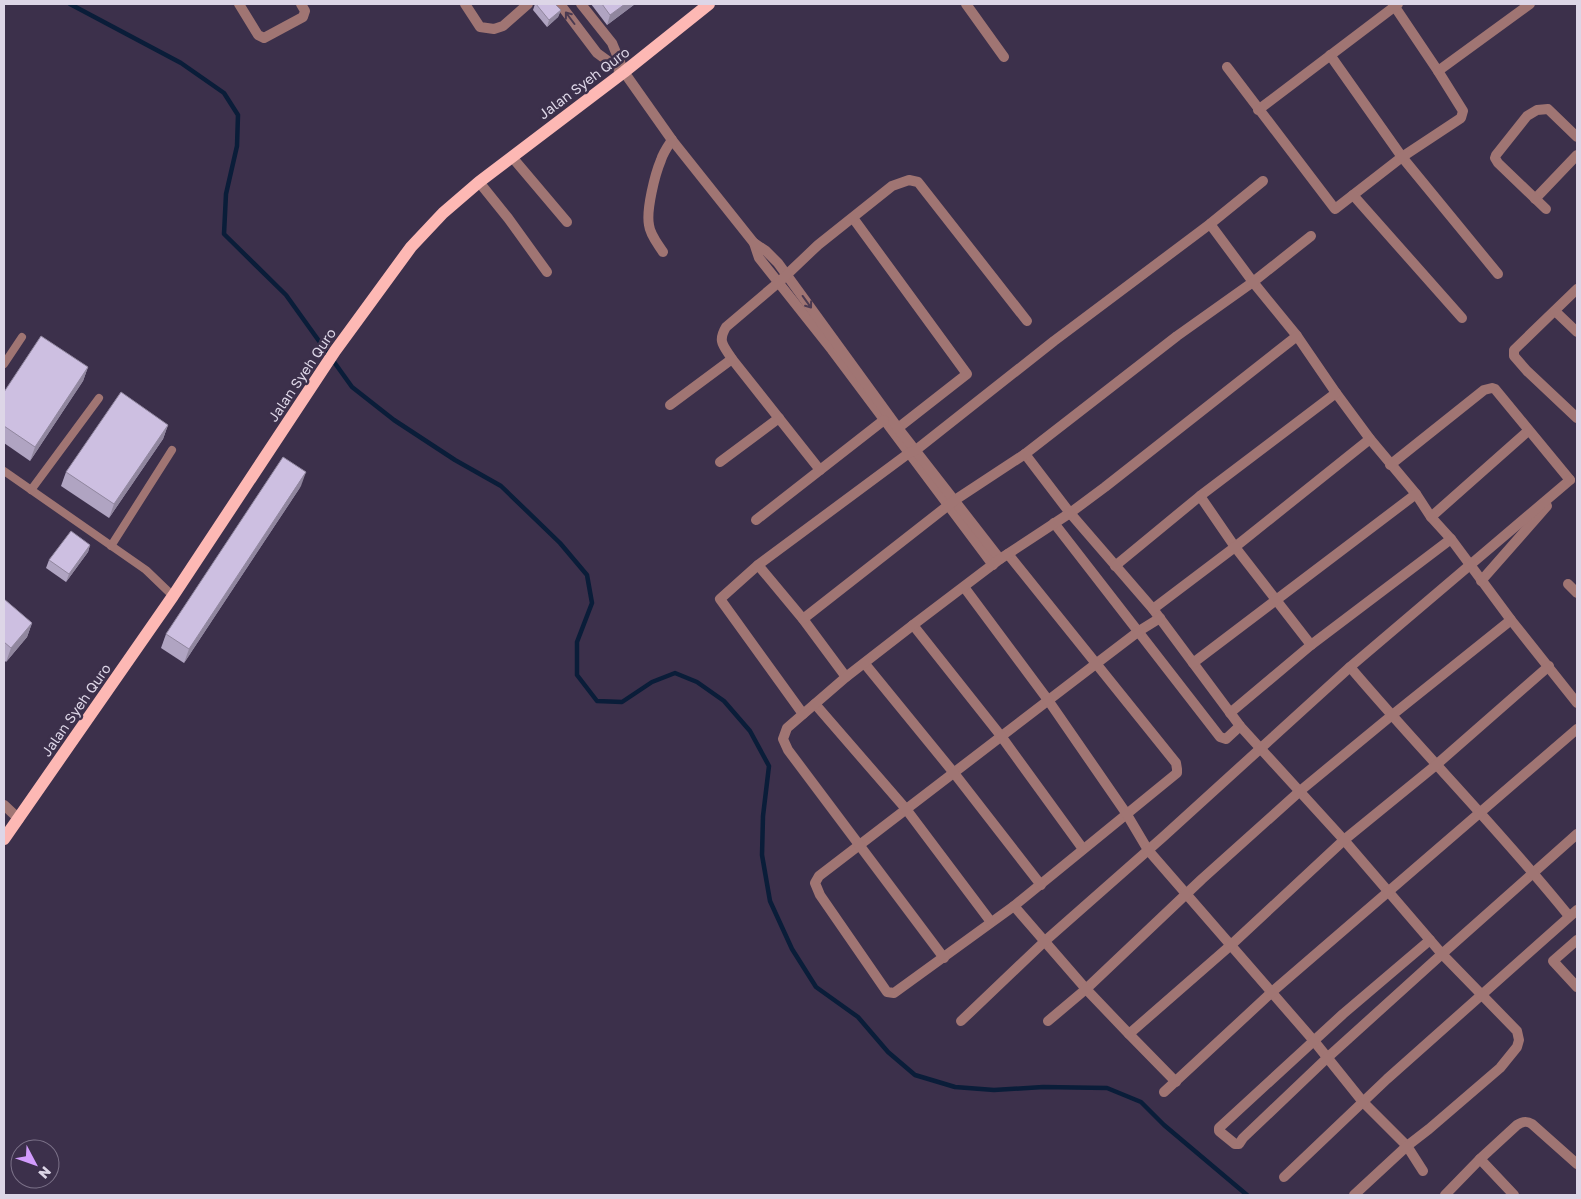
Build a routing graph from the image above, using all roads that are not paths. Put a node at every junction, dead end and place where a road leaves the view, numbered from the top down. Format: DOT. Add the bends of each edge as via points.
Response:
graph roads {
  1 [pos="240,4"];
  2 [pos="300,4"];
  3 [pos="465,4"];
  4 [pos="528,4"];
  5 [pos="560,4"];
  6 [pos="581,4"];
  7 [pos="710,4"];
  8 [pos="966,4"];
  9 [pos="1530,4"];
  10 [pos="1395,5"];
  11 [pos="1330,55"];
  12 [pos="1004,57"];
  13 [pos="1227,67"];
  14 [pos="1438,71"];
  15 [pos="624,72"];
  16 [pos="1258,110"];
  17 [pos="1577,137"];
  18 [pos="672,140"];
  19 [pos="1577,155"];
  20 [pos="512,157"];
  21 [pos="1402,157"];
  22 [pos="1263,181"];
  23 [pos="479,182"];
  24 [pos="1353,195"];
  25 [pos="1535,199"];
  26 [pos="1546,209"];
  27 [pos="853,218"];
  28 [pos="567,222"];
  29 [pos="1210,224"];
  30 [pos="1312,236"];
  31 [pos="663,252"];
  32 [pos="547,272"];
  33 [pos="1498,274"];
  34 [pos="783,278"];
  35 [pos="1253,282"];
  36 [pos="1577,289"];
  37 [pos="1555,311"];
  38 [pos="1462,318"];
  39 [pos="1027,321"];
  40 [pos="1577,332"];
  41 [pos="1296,336"];
  42 [pos="22,337"];
  43 [pos="732,359"];
  44 [pos="4,364"];
  45 [pos="1336,393"];
  46 [pos="99,398"];
  47 [pos="670,405"];
  48 [pos="779,418"];
  49 [pos="1577,418"];
  50 [pos="884,420"];
  51 [pos="896,430"];
  52 [pos="1528,432"];
  53 [pos="1370,439"];
  54 [pos="172,450"];
  55 [pos="913,451"];
  56 [pos="1025,454"];
  57 [pos="720,462"];
  58 [pos="1390,465"];
  59 [pos="820,470"];
  60 [pos="4,471"];
  61 [pos="1570,480"];
  62 [pos="31,490"];
  63 [pos="1416,494"];
  64 [pos="1200,496"];
  65 [pos="952,502"];
  66 [pos="1070,513"];
  67 [pos="1431,518"];
  68 [pos="756,520"];
  69 [pos="1054,523"];
  70 [pos="1451,539"];
  71 [pos="111,546"];
  72 [pos="1235,546"];
  73 [pos="1001,559"];
  74 [pos="758,565"];
  75 [pos="1469,565"];
  76 [pos="1115,566"];
  77 [pos="1481,582"];
  78 [pos="1568,584"];
  79 [pos="964,587"];
  80 [pos="1577,593"];
  81 [pos="172,596"];
  82 [pos="1277,601"];
  83 [pos="1153,609"];
  84 [pos="1160,618"];
  85 [pos="803,619"];
  86 [pos="1511,620"];
  87 [pos="913,625"];
  88 [pos="1139,631"];
  89 [pos="1311,645"];
  90 [pos="1097,663"];
  91 [pos="1193,663"];
  92 [pos="865,664"];
  93 [pos="1549,666"];
  94 [pos="1350,667"];
  95 [pos="846,677"];
  96 [pos="1048,700"];
  97 [pos="1577,703"];
  98 [pos="815,704"];
  99 [pos="1230,713"];
  100 [pos="803,714"];
  101 [pos="1391,716"];
  102 [pos="1240,726"];
  103 [pos="1577,728"];
  104 [pos="1001,736"];
  105 [pos="1260,749"];
  106 [pos="1436,765"];
  107 [pos="954,772"];
  108 [pos="1300,791"];
  109 [pos="4,806"];
  110 [pos="906,809"];
  111 [pos="1126,813"];
  112 [pos="1480,813"];
  113 [pos="19,819"];
  114 [pos="1577,834"];
  115 [pos="4,840"];
  116 [pos="1344,840"];
  117 [pos="859,844"];
  118 [pos="1084,849"];
  119 [pos="1148,850"];
  120 [pos="1534,873"];
  121 [pos="1041,885"];
  122 [pos="1388,891"];
  123 [pos="1188,894"];
  124 [pos="1014,906"];
  125 [pos="1573,913"];
  126 [pos="991,922"];
  127 [pos="1045,940"];
  128 [pos="1430,940"];
  129 [pos="1577,940"];
  130 [pos="1231,946"];
  131 [pos="1442,954"];
  132 [pos="944,958"];
  133 [pos="1577,987"];
  134 [pos="1086,989"];
  135 [pos="1272,992"];
  136 [pos="1481,995"];
  137 [pos="961,1021"];
  138 [pos="1048,1021"];
  139 [pos="1129,1034"];
  140 [pos="1314,1040"];
  141 [pos="1327,1058"];
  142 [pos="1176,1082"];
  143 [pos="1164,1092"];
  144 [pos="1363,1102"];
  145 [pos="1407,1146"];
  146 [pos="1480,1159"];
  147 [pos="1577,1164"];
  148 [pos="1423,1171"];
  149 [pos="1284,1177"];
  150 [pos="1354,1195"];
  151 [pos="1447,1195"];
  152 [pos="1514,1195"];
  1 -- 2 [label="street" via="258,35 264,38 304,17"];
  3 -- 4 [label="street" via="480,27 494,29 503,26"];
  15 -- 5 [label="street, one-way" via="597,53"];
  6 -- 15 [label="street" via="612,43"];
  7 -- 15 [label="main road, Jalan Syeh Quro"];
  8 -- 12 [label="street"];
  9 -- 14 [label="street"];
  10 -- 11 [label="street"];
  10 -- 14 [label="street"];
  11 -- 16 [label="street"];
  11 -- 21 [label="street"];
  13 -- 16 [label="street"];
  14 -- 21 [label="street" via="1463,115"];
  15 -- 18 [label="street"];
  15 -- 20 [label="main road, Jalan Syeh Quro"];
  16 -- 24 [label="street" via="1334,209"];
  17 -- 25 [label="street" via="1548,109 1537,110 1527,116 1498,151 1495,158 1498,163"];
  18 -- 31 [label="street" via="656,175 648,223"];
  18 -- 34 [label="street" via="754,243 759,258"];
  19 -- 25 [label="street"];
  20 -- 23 [label="main road, Jalan Syeh Quro"];
  20 -- 28 [label="street"];
  21 -- 24 [label="street"];
  21 -- 33 [label="street"];
  22 -- 29 [label="street"];
  23 -- 32 [label="street"];
  23 -- 81 [label="main road, Jalan Syeh Quro" via="443,213 411,248 335,351"];
  24 -- 38 [label="street"];
  25 -- 26 [label="street"];
  27 -- 34 [label="street"];
  27 -- 39 [label="street" via="892,186 909,180 918,182"];
  27 -- 51 [label="street" via="968,374"];
  29 -- 35 [label="street"];
  29 -- 55 [label="street"];
  30 -- 35 [label="street"];
  34 -- 43 [label="street" via="726,327 721,335 722,344"];
  34 -- 50 [label="street"];
  34 -- 51 [label="street, one-way"];
  35 -- 41 [label="street"];
  35 -- 56 [label="street" via="1177,336"];
  36 -- 37 [label="street"];
  37 -- 40 [label="street"];
  37 -- 49 [label="street" via="1517,345 1514,356"];
  41 -- 45 [label="street"];
  41 -- 66 [label="street"];
  42 -- 44 [label="lane"];
  43 -- 47 [label="street"];
  43 -- 48 [label="street"];
  45 -- 53 [label="street"];
  45 -- 64 [label="street"];
  46 -- 62 [label="lane"];
  48 -- 57 [label="street"];
  48 -- 59 [label="street"];
  50 -- 51 [label="street"];
  50 -- 59 [label="street"];
  51 -- 55 [label="street"];
  52 -- 58 [label="street" via="1495,389 1487,389"];
  52 -- 61 [label="street"];
  52 -- 67 [label="street"];
  53 -- 58 [label="street"];
  53 -- 72 [label="street"];
  54 -- 71 [label="lane"];
  55 -- 65 [label="street"];
  55 -- 74 [label="street"];
  56 -- 65 [label="street"];
  56 -- 66 [label="street"];
  58 -- 63 [label="street"];
  59 -- 68 [label="street"];
  60 -- 62 [label="lane"];
  61 -- 75 [label="street"];
  61 -- 77 [label="street"];
  62 -- 71 [label="lane"];
  63 -- 67 [label="street"];
  63 -- 82 [label="street"];
  64 -- 72 [label="street"];
  64 -- 76 [label="street"];
  65 -- 73 [label="street"];
  65 -- 85 [label="street"];
  66 -- 69 [label="street"];
  66 -- 76 [label="street"];
  67 -- 70 [label="street"];
  69 -- 73 [label="street"];
  69 -- 88 [label="street"];
  70 -- 75 [label="street"];
  70 -- 89 [label="street"];
  71 -- 81 [label="lane" via="146,570"];
  72 -- 82 [label="street"];
  72 -- 83 [label="street"];
  73 -- 79 [label="street"];
  73 -- 90 [label="street"];
  74 -- 85 [label="street"];
  74 -- 100 [label="street" via="720,599"];
  75 -- 77 [label="street"];
  75 -- 94 [label="street"];
  76 -- 83 [label="street"];
  77 -- 86 [label="street"];
  78 -- 80 [label="street"];
  79 -- 87 [label="street"];
  79 -- 96 [label="street"];
  81 -- 113 [label="main road, Jalan Syeh Quro"];
  82 -- 89 [label="street"];
  82 -- 91 [label="street"];
  83 -- 84 [label="street"];
  84 -- 88 [label="street"];
  84 -- 91 [label="street"];
  85 -- 95 [label="street"];
  86 -- 93 [label="street"];
  86 -- 101 [label="street"];
  87 -- 92 [label="street"];
  87 -- 104 [label="street"];
  88 -- 90 [label="street"];
  88 -- 102 [label="street" via="1220,736 1226,738"];
  89 -- 99 [label="street"];
  90 -- 96 [label="street"];
  90 -- 111 [label="street" via="1178,769 1174,777"];
  91 -- 99 [label="street"];
  92 -- 95 [label="street"];
  92 -- 107 [label="street"];
  93 -- 97 [label="street"];
  93 -- 106 [label="street"];
  94 -- 101 [label="street"];
  94 -- 105 [label="street"];
  95 -- 98 [label="street"];
  96 -- 104 [label="street"];
  96 -- 111 [label="street"];
  98 -- 100 [label="street"];
  98 -- 110 [label="street"];
  99 -- 102 [label="street"];
  100 -- 117 [label="street" via="787,728 783,739"];
  101 -- 106 [label="street"];
  101 -- 108 [label="street"];
  102 -- 105 [label="street"];
  103 -- 112 [label="street"];
  104 -- 107 [label="street"];
  104 -- 118 [label="street"];
  105 -- 108 [label="street"];
  105 -- 119 [label="street"];
  106 -- 112 [label="street"];
  106 -- 116 [label="street"];
  107 -- 110 [label="street"];
  107 -- 121 [label="street"];
  108 -- 116 [label="street"];
  108 -- 123 [label="street"];
  109 -- 113 [label="street"];
  110 -- 117 [label="street"];
  110 -- 126 [label="street"];
  111 -- 118 [label="street"];
  111 -- 119 [label="street"];
  112 -- 120 [label="street"];
  112 -- 122 [label="street"];
  113 -- 115 [label="main road, Jalan Syeh Quro"];
  114 -- 120 [label="street"];
  116 -- 122 [label="street"];
  116 -- 130 [label="street"];
  117 -- 132 [label="street"];
  117 -- 132 [label="street" via="819,876 815,883 885,991 894,993"];
  118 -- 121 [label="street"];
  119 -- 123 [label="street"];
  119 -- 127 [label="street"];
  120 -- 125 [label="street"];
  120 -- 131 [label="street"];
  121 -- 124 [label="street"];
  122 -- 128 [label="street"];
  122 -- 135 [label="street"];
  123 -- 130 [label="street"];
  123 -- 134 [label="street"];
  124 -- 126 [label="street"];
  124 -- 127 [label="street"];
  125 -- 136 [label="street"];
  126 -- 132 [label="street"];
  127 -- 134 [label="street"];
  127 -- 137 [label="street"];
  128 -- 131 [label="street"];
  128 -- 140 [label="street"];
  129 -- 133 [label="street" via="1554,961"];
  130 -- 135 [label="street"];
  130 -- 139 [label="street"];
  131 -- 136 [label="street"];
  131 -- 141 [label="street"];
  134 -- 138 [label="street"];
  134 -- 139 [label="street"];
  135 -- 140 [label="street"];
  135 -- 142 [label="street"];
  136 -- 144 [label="street"];
  136 -- 145 [label="street" via="1517,1031 1517,1047 1500,1068"];
  139 -- 142 [label="street"];
  140 -- 141 [label="street"];
  140 -- 141 [label="street" via="1222,1124 1219,1131 1239,1144"];
  141 -- 144 [label="street"];
  142 -- 143 [label="street"];
  144 -- 145 [label="street"];
  144 -- 149 [label="street"];
  145 -- 148 [label="street"];
  145 -- 150 [label="street"];
  146 -- 147 [label="street" via="1517,1125 1528,1121"];
  146 -- 151 [label="street"];
  146 -- 152 [label="street"];
}
